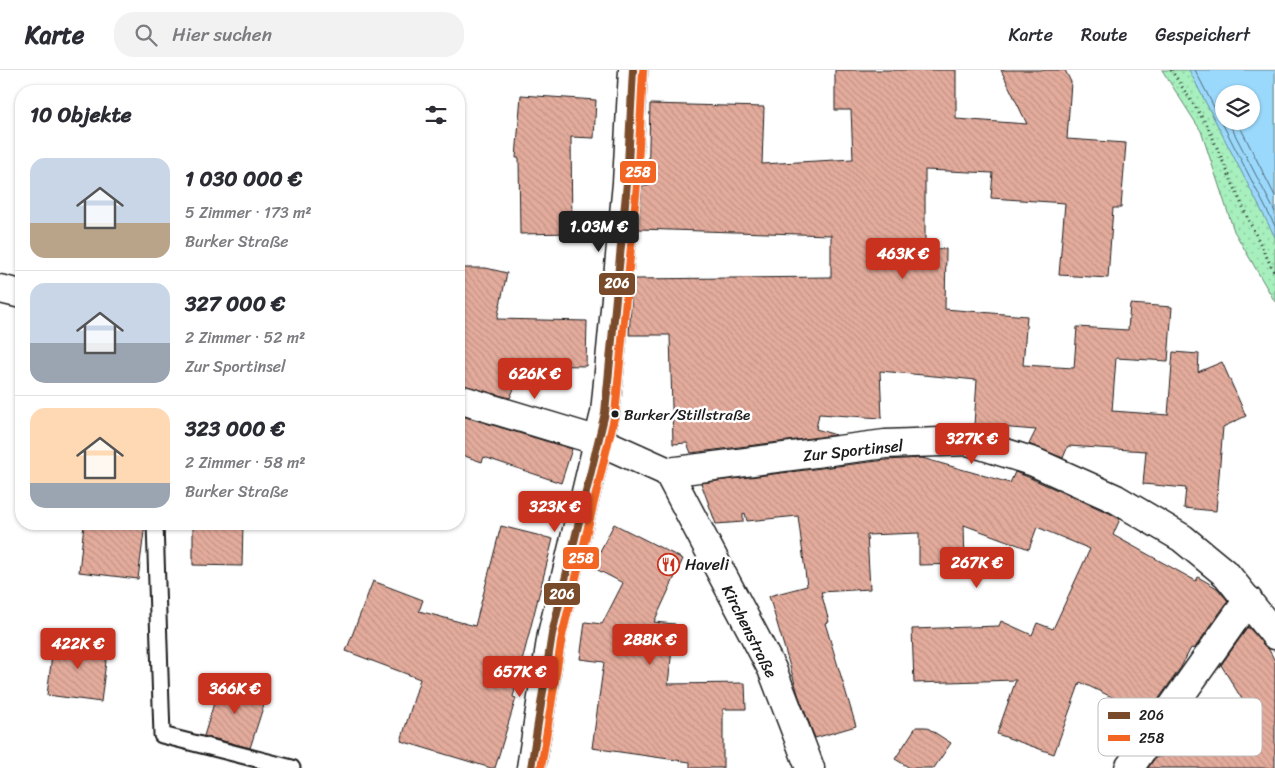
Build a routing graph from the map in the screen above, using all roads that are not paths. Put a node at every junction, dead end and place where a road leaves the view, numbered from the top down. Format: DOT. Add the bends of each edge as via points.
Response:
graph roads {
  1 [pos="634,70"];
  2 [pos="0,289"];
  3 [pos="15,293"];
  4 [pos="465,401"];
  5 [pos="599,441"];
  6 [pos="668,472"];
  7 [pos="155,530"];
  8 [pos="1248,600"];
  9 [pos="1275,635"];
  10 [pos="1179,698"];
  11 [pos="1138,756"];
  12 [pos="292,768"];
  13 [pos="531,768"];
  14 [pos="810,768"];
  15 [pos="1129,768"];
  1 -- 5 [label="street" via="618,286 605,413"];
  2 -- 3 [label="street"];
  4 -- 5 [label="street"];
  5 -- 6 [label="street"];
  5 -- 13 [label="street" via="552,634"];
  6 -- 8 [label="street, Zur Sportinsel" via="886,444 968,441 1034,462 1116,499 1182,538 1227,575"];
  6 -- 14 [label="street, Kirchenstraße" via="772,670"];
  7 -- 12 [label="lane" via="162,735"];
  8 -- 9 [label="street, Zur Sportinsel"];
  8 -- 10 [label="street"];
  11 -- 15 [label="street"];
}
